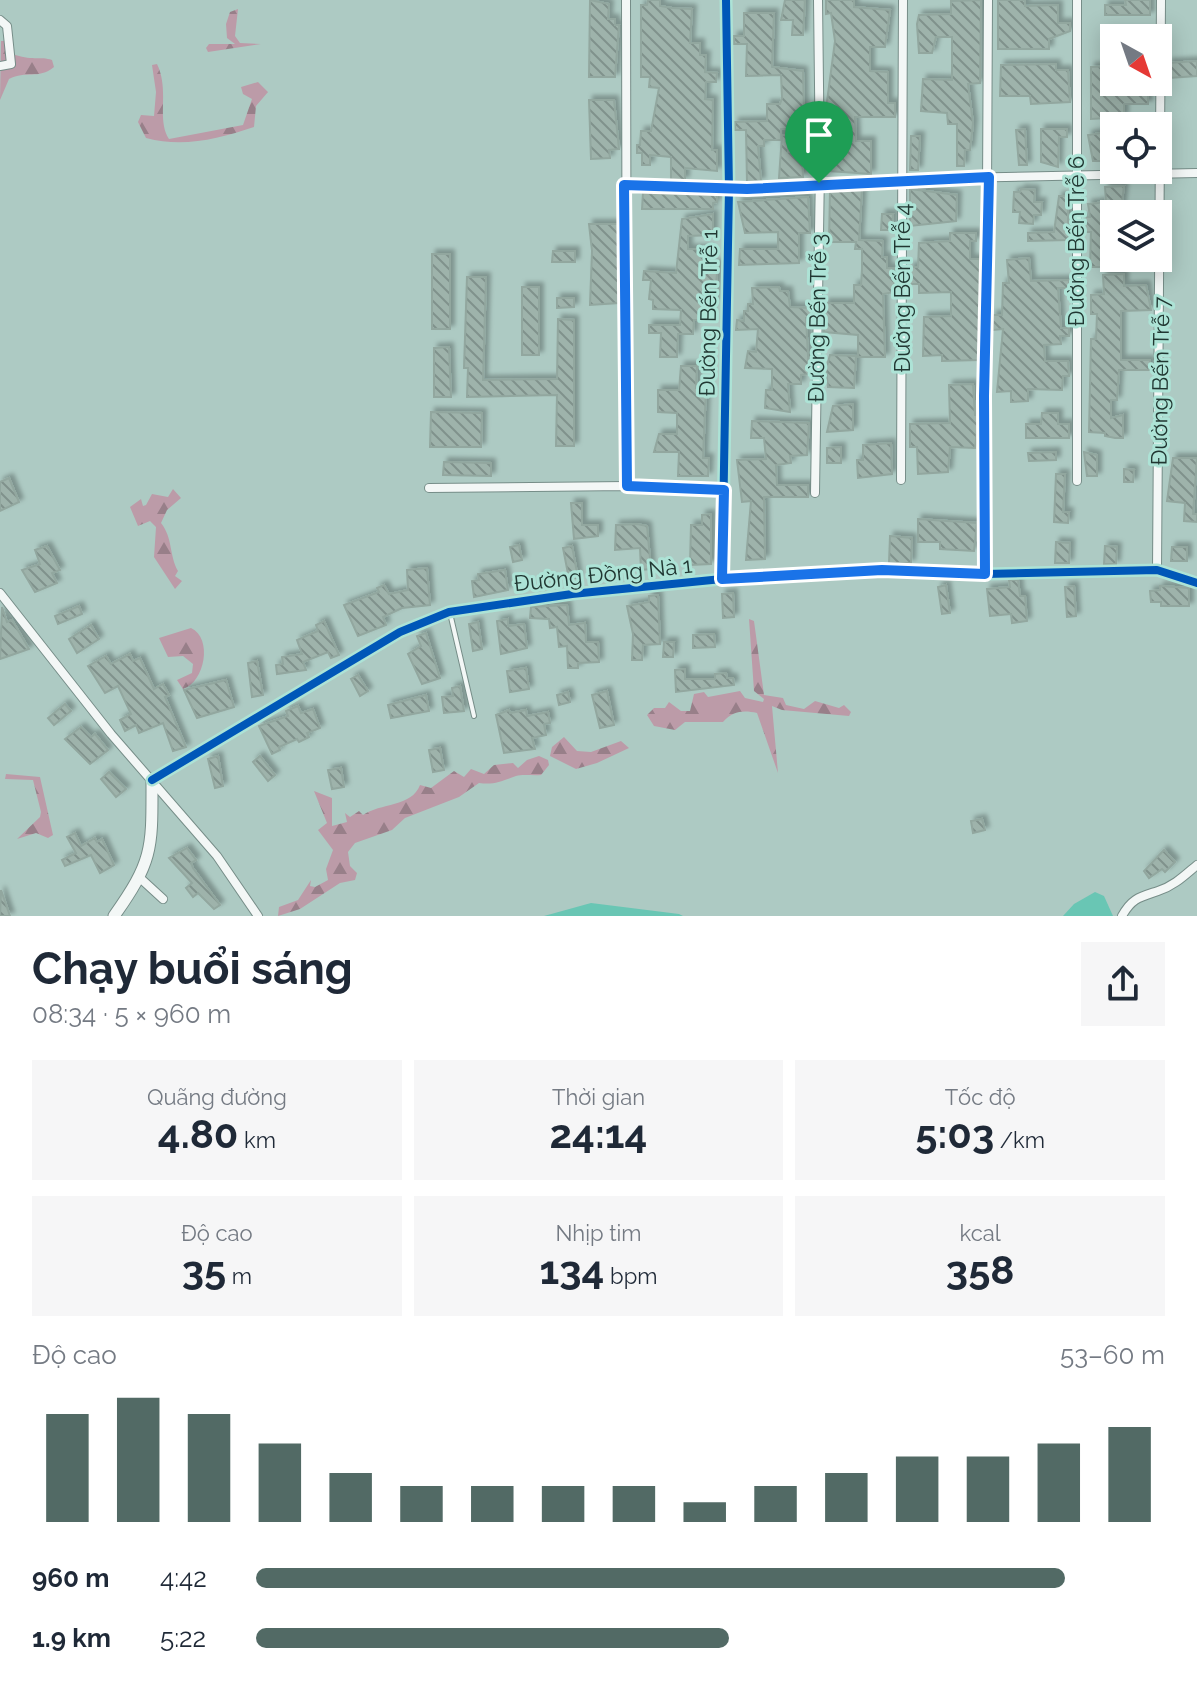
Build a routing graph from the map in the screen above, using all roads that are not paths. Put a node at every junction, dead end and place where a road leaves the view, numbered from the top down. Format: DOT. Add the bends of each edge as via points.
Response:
graph roads {
  1 [pos="626,0"];
  2 [pos="726,0"];
  3 [pos="818,0"];
  4 [pos="903,0"];
  5 [pos="988,0"];
  6 [pos="1077,0"];
  7 [pos="1161,0"];
  8 [pos="0,20"];
  9 [pos="0,66"];
  10 [pos="1162,112"];
  11 [pos="1172,173"];
  12 [pos="1197,173"];
  13 [pos="1100,174"];
  14 [pos="1074,175"];
  15 [pos="989,177"];
  16 [pos="902,179"];
  17 [pos="819,183"];
  18 [pos="1162,184"];
  19 [pos="624,185"];
  20 [pos="729,189"];
  21 [pos="901,480"];
  22 [pos="1077,481"];
  23 [pos="627,486"];
  24 [pos="429,488"];
  25 [pos="724,490"];
  26 [pos="815,493"];
  27 [pos="1157,570"];
  28 [pos="985,574"];
  29 [pos="722,579"];
  30 [pos="1197,583"];
  31 [pos="0,593"];
  32 [pos="449,612"];
  33 [pos="474,716"];
  34 [pos="152,780"];
  35 [pos="1197,865"];
  36 [pos="139,877"];
  37 [pos="163,899"];
  38 [pos="114,916"];
  39 [pos="258,916"];
  40 [pos="1122,916"];
  1 -- 19 [label="street"];
  2 -- 20 [label="street, Đường Bến Trễ 1"];
  3 -- 17 [label="street, Đường Bến Trễ 3"];
  4 -- 16 [label="street, Đường Bến Trễ 4"];
  5 -- 15 [label="street"];
  6 -- 14 [label="street, Đường Bến Trễ 6"];
  7 -- 10 [label="street, Đường Bến Trễ 7"];
  8 -- 9 [label="street" via="7,26 11,64"];
  11 -- 12 [label="street"];
  13 -- 14 [label="street"];
  14 -- 15 [label="street"];
  14 -- 22 [label="street, Đường Bến Trễ 6"];
  15 -- 16 [label="street"];
  15 -- 28 [label="street"];
  16 -- 17 [label="street"];
  16 -- 21 [label="street, Đường Bến Trễ 4"];
  17 -- 20 [label="street"];
  17 -- 26 [label="street, Đường Bến Trễ 3"];
  18 -- 27 [label="street, Đường Bến Trễ 7"];
  19 -- 20 [label="street"];
  19 -- 23 [label="street"];
  20 -- 25 [label="street, Đường Bến Trễ 1"];
  23 -- 24 [label="street"];
  23 -- 25 [label="street"];
  25 -- 29 [label="street, Đường Bến Trễ 1"];
  27 -- 28 [label="street, Đường Đồng Nà 1"];
  27 -- 30 [label="street, Đường Đồng Nà 1"];
  28 -- 29 [label="street, Đường Đồng Nà 1" via="882,570"];
  29 -- 32 [label="street, Đường Đồng Nà 1"];
  31 -- 34 [label="street"];
  32 -- 33 [label="lane"];
  32 -- 34 [label="street, Đường Đồng Nà 1" via="400,632"];
  34 -- 36 [label="street" via="152,848"];
  34 -- 39 [label="street"];
  35 -- 40 [label="street" via="1180,880 1129,902"];
  36 -- 37 [label="street"];
  36 -- 38 [label="street"];
}
